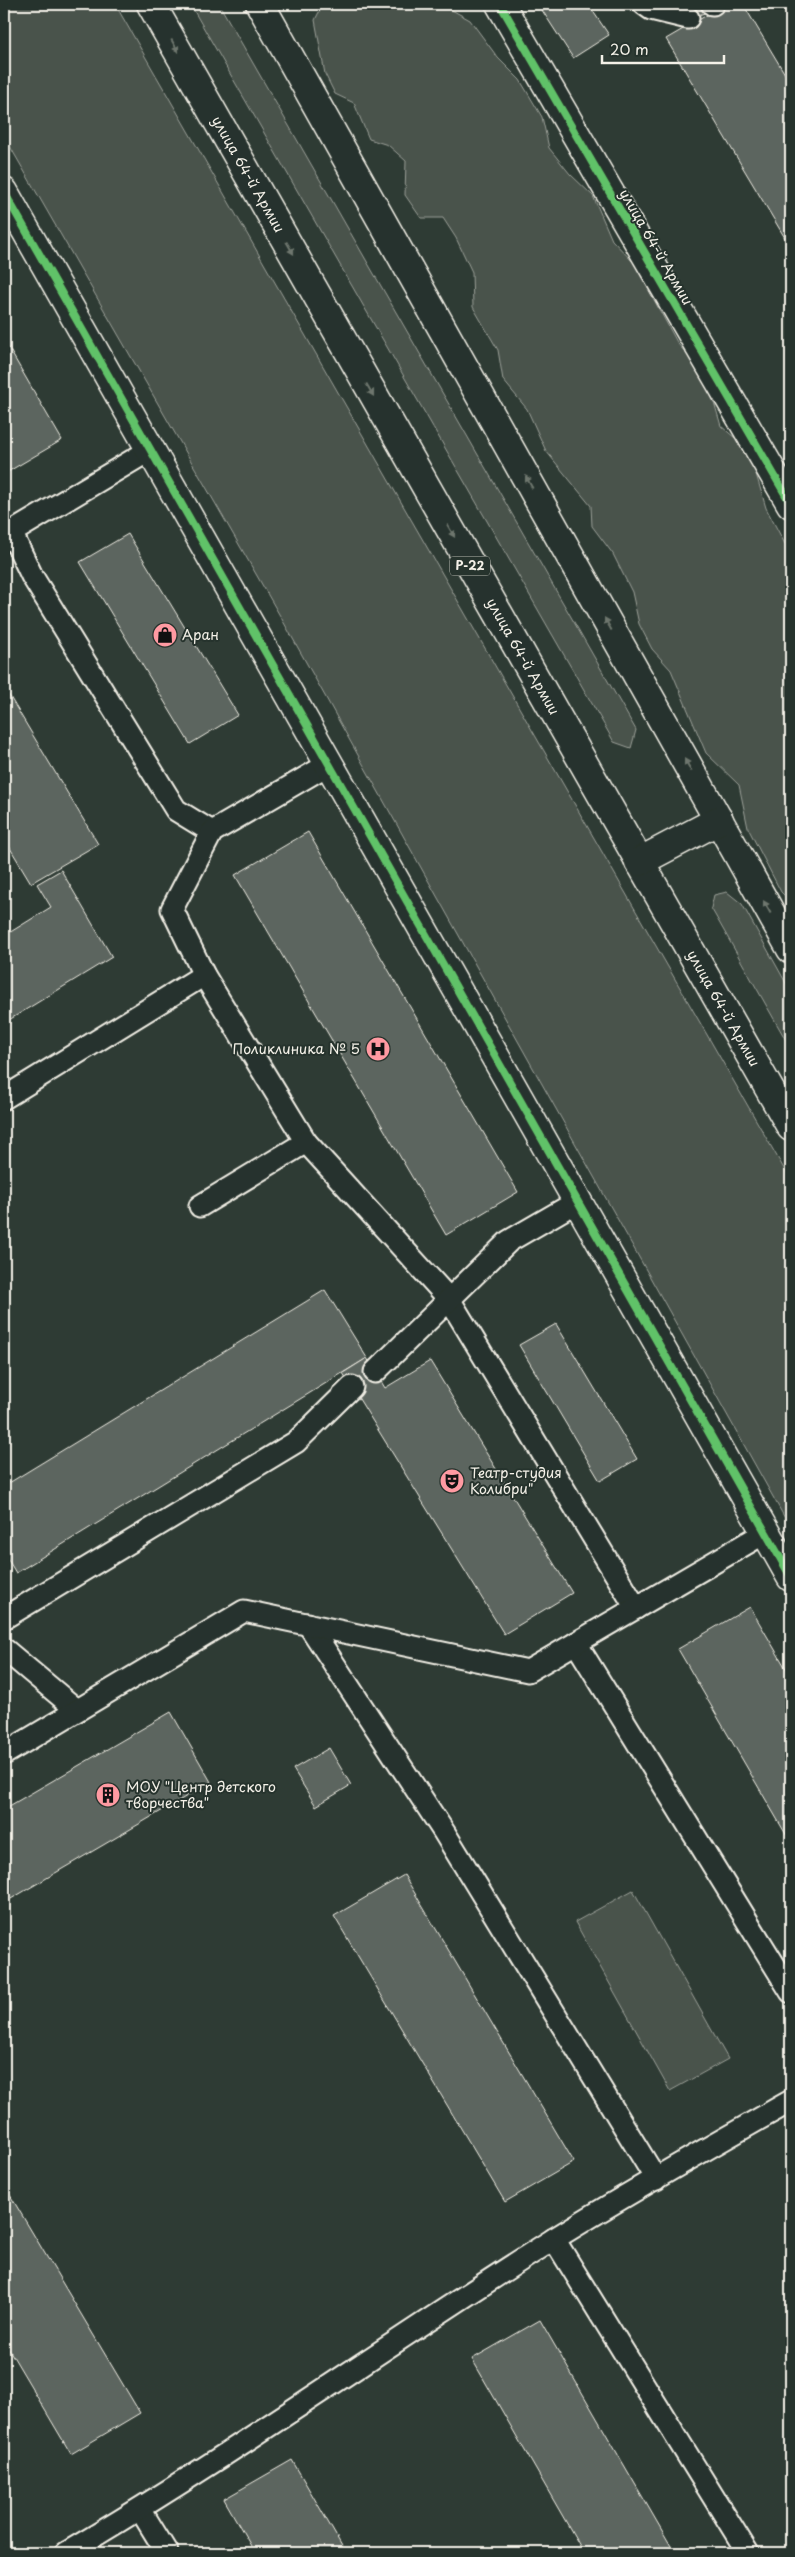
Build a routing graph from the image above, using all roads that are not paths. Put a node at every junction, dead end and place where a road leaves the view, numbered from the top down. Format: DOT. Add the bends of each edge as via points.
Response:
graph roads {
  1 [pos="151,4"];
  2 [pos="260,4"];
  3 [pos="500,4"];
  4 [pos="644,4"];
  5 [pos="688,18"];
  6 [pos="4,192"];
  7 [pos="150,450"];
  8 [pos="791,504"];
  9 [pos="8,534"];
  10 [pos="329,764"];
  11 [pos="719,820"];
  12 [pos="212,832"];
  13 [pos="639,862"];
  14 [pos="791,949"];
  15 [pos="204,975"];
  16 [pos="4,1098"];
  17 [pos="791,1127"];
  18 [pos="306,1142"];
  19 [pos="578,1201"];
  20 [pos="200,1206"];
  21 [pos="449,1299"];
  22 [pos="375,1372"];
  23 [pos="352,1387"];
  24 [pos="766,1532"];
  25 [pos="791,1577"];
  26 [pos="636,1608"];
  27 [pos="4,1618"];
  28 [pos="308,1624"];
  29 [pos="576,1643"];
  30 [pos="4,1649"];
  31 [pos="77,1710"];
  32 [pos="4,1754"];
  33 [pos="791,1992"];
  34 [pos="791,2101"];
  35 [pos="656,2179"];
  36 [pos="554,2239"];
  37 [pos="140,2509"];
  38 [pos="66,2553"];
  39 [pos="167,2553"];
  40 [pos="748,2553"];
  1 -- 13 [label="main road, улица 64-й Армии / Р-22, one-way"];
  11 -- 2 [label="main road, one-way"];
  3 -- 8 [label="main road, улица 64-й Армии"];
  4 -- 5 [label="lane" via="651,9"];
  6 -- 7 [label="main road"];
  7 -- 9 [label="lane"];
  7 -- 10 [label="main road"];
  9 -- 12 [label="lane" via="176,810"];
  10 -- 12 [label="lane"];
  10 -- 19 [label="main road"];
  11 -- 13 [label="main road"];
  14 -- 11 [label="main road, one-way"];
  12 -- 15 [label="lane" via="172,909"];
  13 -- 17 [label="main road, улица 64-й Армии / Р-22"];
  15 -- 16 [label="lane"];
  15 -- 18 [label="lane"];
  18 -- 20 [label="lane"];
  18 -- 21 [label="lane"];
  19 -- 21 [label="lane" via="509,1240"];
  19 -- 24 [label="main road"];
  21 -- 22 [label="lane"];
  21 -- 26 [label="lane"];
  23 -- 27 [label="lane" via="296,1442"];
  24 -- 25 [label="main road"];
  24 -- 26 [label="lane"];
  26 -- 29 [label="lane"];
  28 -- 29 [label="lane" via="528,1671"];
  28 -- 31 [label="lane" via="244,1611"];
  28 -- 35 [label="lane" via="444,1832"];
  29 -- 33 [label="lane"];
  30 -- 31 [label="lane"];
  31 -- 32 [label="lane"];
  34 -- 35 [label="lane"];
  35 -- 36 [label="lane"];
  36 -- 37 [label="lane"];
  36 -- 40 [label="lane"];
  37 -- 38 [label="lane"];
  37 -- 39 [label="lane"];
}
